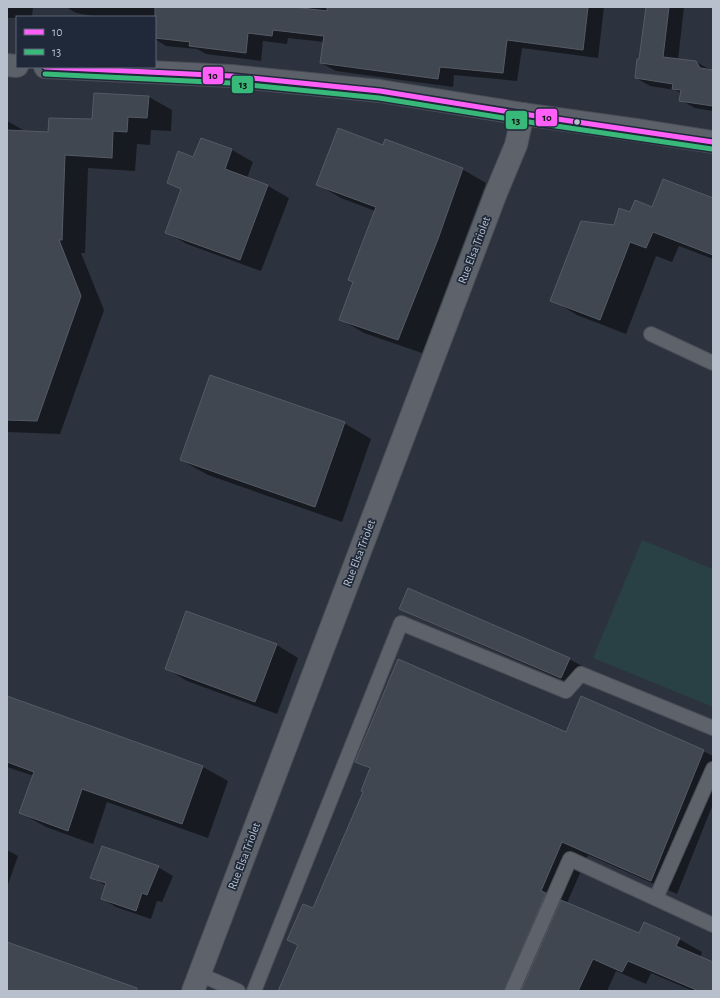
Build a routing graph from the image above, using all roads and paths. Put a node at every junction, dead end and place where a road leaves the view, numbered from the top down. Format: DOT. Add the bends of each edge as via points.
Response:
graph roads {
  1 [pos="66,68"];
  2 [pos="523,114"];
  3 [pos="713,142"];
  4 [pos="651,334"];
  5 [pos="713,363"];
  6 [pos="713,728"];
  7 [pos="713,769"];
  8 [pos="656,898"];
  9 [pos="713,925"];
  10 [pos="196,983"];
  11 [pos="238,991"];
  12 [pos="254,991"];
  13 [pos="512,991"];
  1 -- 2 [label="main road" via="231,76 380,91"];
  2 -- 3 [label="main road"];
  2 -- 10 [label="street, Rue Elsa Triolet" via="516,145"];
  4 -- 5 [label="lane"];
  6 -- 12 [label="lane" via="581,674 566,691 401,623"];
  7 -- 8 [label="lane"];
  8 -- 9 [label="lane"];
  8 -- 13 [label="lane" via="570,859"];
  10 -- 11 [label="lane"];
}
